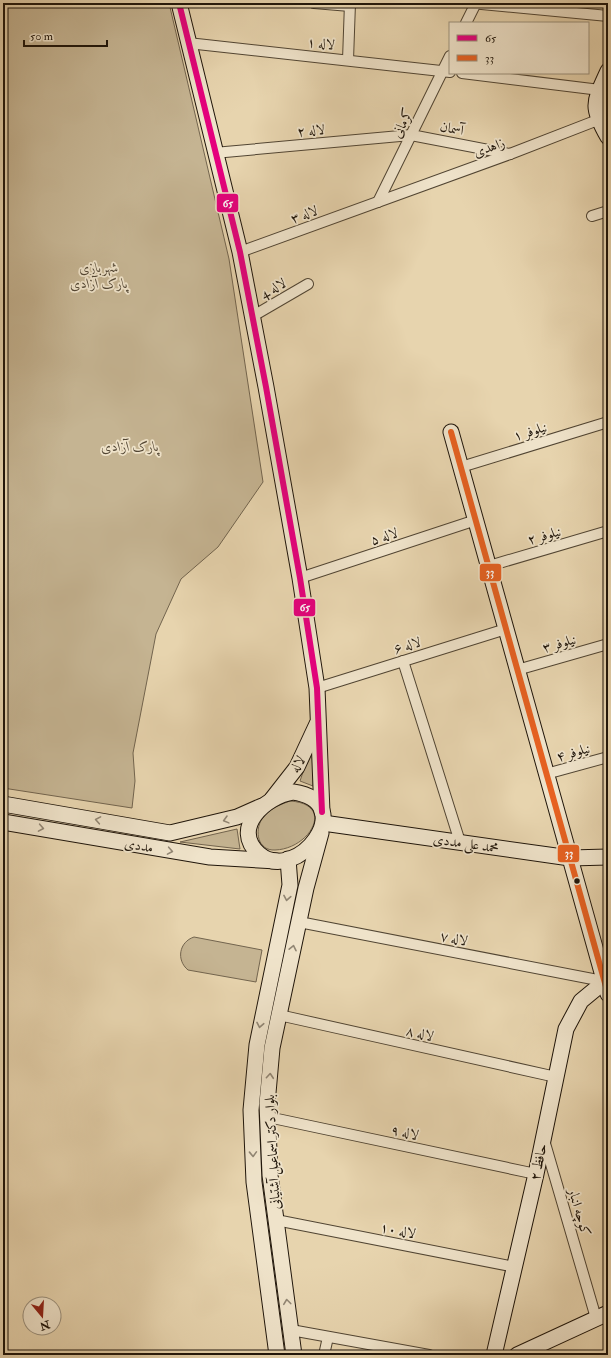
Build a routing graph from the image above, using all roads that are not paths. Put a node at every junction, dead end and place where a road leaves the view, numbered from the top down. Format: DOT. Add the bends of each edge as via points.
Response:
graph roads {
  1 [pos="179,3"];
  2 [pos="314,3"];
  3 [pos="474,3"];
  4 [pos="350,4"];
  5 [pos="608,16"];
  6 [pos="466,22"];
  7 [pos="188,43"];
  8 [pos="348,60"];
  9 [pos="449,60"];
  10 [pos="446,71"];
  11 [pos="608,71"];
  12 [pos="470,74"];
  13 [pos="600,90"];
  14 [pos="603,118"];
  15 [pos="411,135"];
  16 [pos="608,137"];
  17 [pos="214,154"];
  18 [pos="510,154"];
  19 [pos="378,202"];
  20 [pos="608,211"];
  21 [pos="592,216"];
  22 [pos="240,252"];
  23 [pos="308,284"];
  24 [pos="253,316"];
  25 [pos="608,422"];
  26 [pos="451,432"];
  27 [pos="461,467"];
  28 [pos="476,520"];
  29 [pos="608,531"];
  30 [pos="488,566"];
  31 [pos="300,578"];
  32 [pos="506,629"];
  33 [pos="608,644"];
  34 [pos="403,661"];
  35 [pos="517,670"];
  36 [pos="317,688"];
  37 [pos="318,721"];
  38 [pos="608,756"];
  39 [pos="546,774"];
  40 [pos="267,802"];
  41 [pos="3,804"];
  42 [pos="3,822"];
  43 [pos="322,823"];
  44 [pos="460,842"];
  45 [pos="608,857"];
  46 [pos="570,858"];
  47 [pos="282,860"];
  48 [pos="299,922"];
  49 [pos="607,986"];
  50 [pos="279,1015"];
  51 [pos="556,1077"];
  52 [pos="268,1118"];
  53 [pos="543,1137"];
  54 [pos="536,1174"];
  55 [pos="276,1220"];
  56 [pos="515,1267"];
  57 [pos="602,1316"];
  58 [pos="291,1330"];
  59 [pos="328,1337"];
  60 [pos="277,1355"];
  61 [pos="294,1355"];
  62 [pos="324,1355"];
  63 [pos="429,1355"];
  64 [pos="494,1355"];
  65 [pos="517,1355"];
  1 -- 7 [label="street"];
  2 -- 4 [label="street"];
  3 -- 5 [label="street"];
  3 -- 6 [label="street"];
  4 -- 8 [label="street"];
  7 -- 8 [label="street, لاله ۱"];
  7 -- 17 [label="street"];
  8 -- 10 [label="street, لاله ۱"];
  9 -- 10 [label="street, کرمانی"];
  10 -- 15 [label="street, کرمانی"];
  11 -- 13 [label="street"];
  12 -- 13 [label="street"];
  13 -- 14 [label="street" via="595,108"];
  14 -- 16 [label="street"];
  14 -- 18 [label="street, زاهدی"];
  15 -- 17 [label="street, لاله ۲"];
  15 -- 18 [label="street, آسمان"];
  15 -- 19 [label="street, کرمانی"];
  17 -- 22 [label="street"];
  18 -- 19 [label="street, زاهدی"];
  19 -- 22 [label="street, لاله ۳"];
  20 -- 21 [label="street"];
  22 -- 24 [label="street"];
  23 -- 24 [label="street, لاله 4"];
  24 -- 31 [label="street"];
  25 -- 27 [label="street, نیلوفر ۱"];
  26 -- 27 [label="street"];
  27 -- 28 [label="street"];
  28 -- 30 [label="street"];
  28 -- 31 [label="street, لاله ۵"];
  29 -- 30 [label="street, نیلوفر ۲"];
  30 -- 32 [label="street"];
  31 -- 36 [label="street"];
  32 -- 34 [label="street, لاله ۶"];
  32 -- 35 [label="street"];
  33 -- 35 [label="street, نیلوفر ۳"];
  34 -- 36 [label="street, لاله ۶"];
  34 -- 44 [label="street"];
  35 -- 39 [label="street"];
  36 -- 37 [label="street"];
  37 -- 40 [label="street, لاله" via="297,767"];
  37 -- 43 [label="street, لاله"];
  38 -- 39 [label="street, نیلوفر ۴"];
  39 -- 46 [label="street"];
  40 -- 41 [label="street, مددی, one-way" via="237,817 170,833"];
  40 -- 43 [label="street" via="284,794 311,797 317,803"];
  40 -- 47 [label="street" via="250,824 248,837 252,848 261,855"];
  42 -- 47 [label="street, مددی, one-way" via="210,858"];
  43 -- 44 [label="street, محمد علی مددی"];
  43 -- 47 [label="street" via="307,850"];
  43 -- 48 [label="street, بلوار دکتر اسماعیل آشتیانی"];
  44 -- 46 [label="street, محمد علی مددی"];
  45 -- 46 [label="street, محمد علی مددی"];
  46 -- 49 [label="street"];
  47 -- 60 [label="street, بلوار دکتر اسماعیل آشتیانی, one-way" via="290,885 256,1045 251,1110 254,1182"];
  48 -- 49 [label="street, لاله ۷"];
  50 -- 48 [label="street, بلوار دکتر اسماعیل آشتیانی, one-way"];
  49 -- 51 [label="street, حافظ ۲" via="581,1001 566,1029"];
  50 -- 51 [label="street, لاله ۸"];
  52 -- 50 [label="street, بلوار دکتر اسماعیل آشتیانی, one-way" via="272,1048"];
  51 -- 53 [label="street, حافظ ۲"];
  52 -- 54 [label="street, لاله ۹"];
  52 -- 55 [label="street, بلوار دکتر اسماعیل آشتیانی" via="270,1175"];
  53 -- 54 [label="street, حافظ ۲"];
  53 -- 57 [label="street, کوچه انبار"];
  54 -- 56 [label="street, حافظ ۲"];
  55 -- 56 [label="street, لاله ۱۰"];
  58 -- 55 [label="street, بلوار دکتر اسماعیل آشتیانی, one-way"];
  56 -- 64 [label="street, حافظ ۲"];
  57 -- 65 [label="street"];
  58 -- 59 [label="street"];
  58 -- 61 [label="street, بلوار دکتر اسماعیل آشتیانی"];
  59 -- 62 [label="street"];
  59 -- 63 [label="street"];
}
